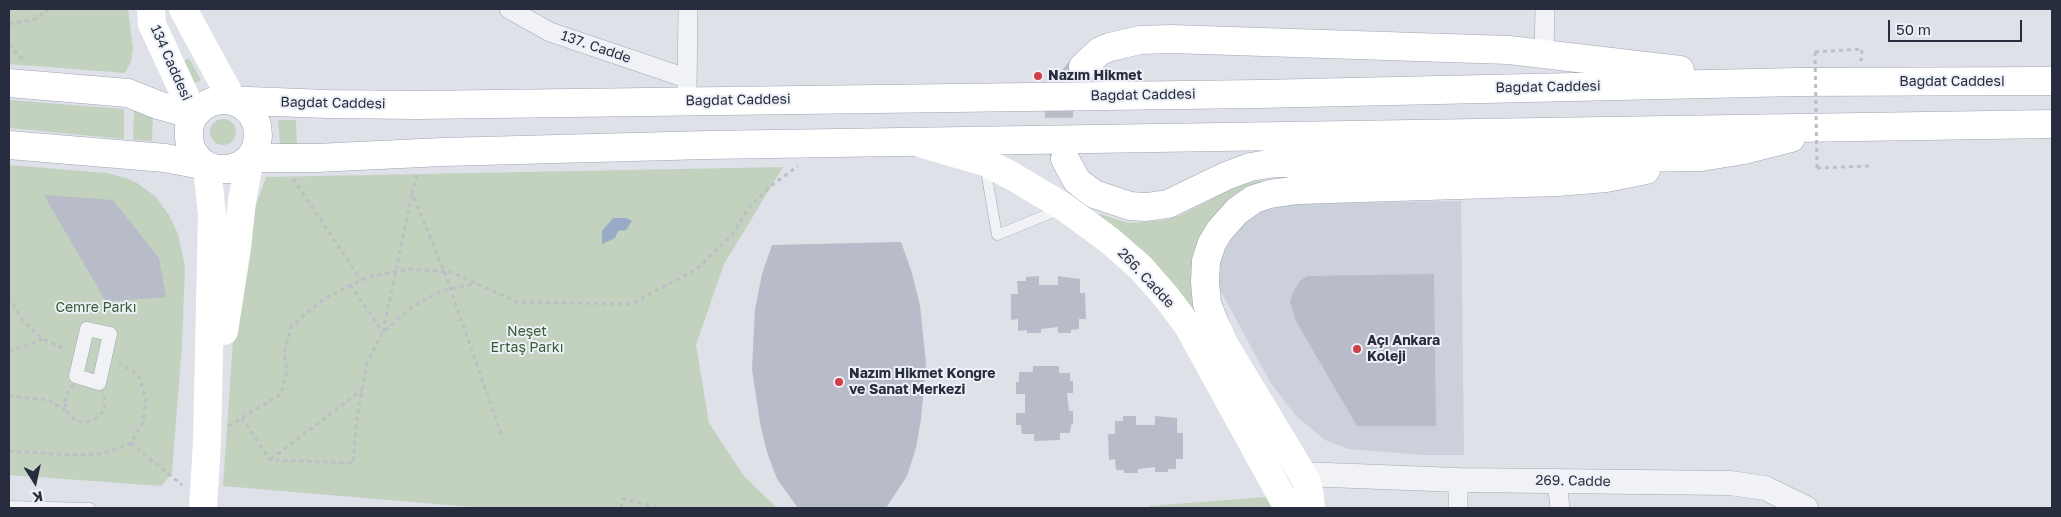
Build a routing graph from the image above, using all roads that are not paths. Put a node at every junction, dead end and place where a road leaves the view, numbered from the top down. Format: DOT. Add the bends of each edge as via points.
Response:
graph roads {
  1 [pos="151,9"];
  2 [pos="182,9"];
  3 [pos="509,9"];
  4 [pos="688,9"];
  5 [pos="1545,9"];
  6 [pos="1544,53"];
  7 [pos="1083,67"];
  8 [pos="1798,82"];
  9 [pos="2052,82"];
  10 [pos="9,84"];
  11 [pos="687,89"];
  12 [pos="233,101"];
  13 [pos="194,115"];
  14 [pos="2052,124"];
  15 [pos="1819,127"];
  16 [pos="917,142"];
  17 [pos="9,145"];
  18 [pos="1701,157"];
  19 [pos="250,158"];
  20 [pos="1065,159"];
  21 [pos="985,162"];
  22 [pos="207,166"];
  23 [pos="1064,207"];
  24 [pos="217,435"];
  25 [pos="1458,480"];
  26 [pos="1557,481"];
  27 [pos="1296,496"];
  28 [pos="9,506"];
  29 [pos="204,506"];
  30 [pos="90,508"];
  31 [pos="1458,508"];
  32 [pos="1560,508"];
  33 [pos="1806,508"];
  1 -- 13 [label="main road, 134 Caddesi" via="152,24"];
  2 -- 12 [label="main road"];
  3 -- 11 [label="street, 137. Cadde" via="550,32"];
  4 -- 11 [label="street"];
  5 -- 6 [label="street"];
  6 -- 7 [label="main road" via="1156,39 1110,47 1100,51"];
  6 -- 8 [label="main road"];
  8 -- 9 [label="main road, Bağdat Caddesi"];
  8 -- 11 [label="main road, Bağdat Caddesi" via="1260,94"];
  10 -- 13 [label="main road" via="128,93"];
  11 -- 12 [label="main road, Bağdat Caddesi" via="417,105"];
  12 -- 13 [label="main road, Bağdat Caddesi" via="211,102"];
  12 -- 19 [label="main road" via="244,106 257,124 256,148"];
  13 -- 22 [label="main road" via="188,138 191,149"];
  14 -- 15 [label="main road"];
  15 -- 16 [label="main road"];
  15 -- 18 [label="main road" via="1788,139"];
  16 -- 19 [label="main road"];
  16 -- 21 [label="main road, 266. Cadde"];
  17 -- 22 [label="main road" via="165,158"];
  18 -- 20 [label="main road" via="1275,163 1250,167 1168,204 1146,207 1130,206 1094,194 1078,181"];
  18 -- 27 [label="main road" via="1606,178 1297,190 1254,199 1237,211 1220,230 1206,261 1207,304"];
  19 -- 22 [label="main road" via="230,169"];
  19 -- 24 [label="main road" via="242,201"];
  21 -- 23 [label="main road, 266. Cadde"];
  21 -- 23 [label="lane" via="996,235"];
  22 -- 24 [label="main road" via="212,215"];
  23 -- 27 [label="main road, 266. Cadde" via="1141,268 1168,299"];
  24 -- 29 [label="main road"];
  25 -- 26 [label="street, 269. Cadde"];
  25 -- 27 [label="street, 269. Cadde" via="1336,476"];
  25 -- 31 [label="street"];
  26 -- 32 [label="street"];
  26 -- 33 [label="street, 269. Cadde" via="1749,485 1777,493"];
  28 -- 30 [label="lane"];
}
